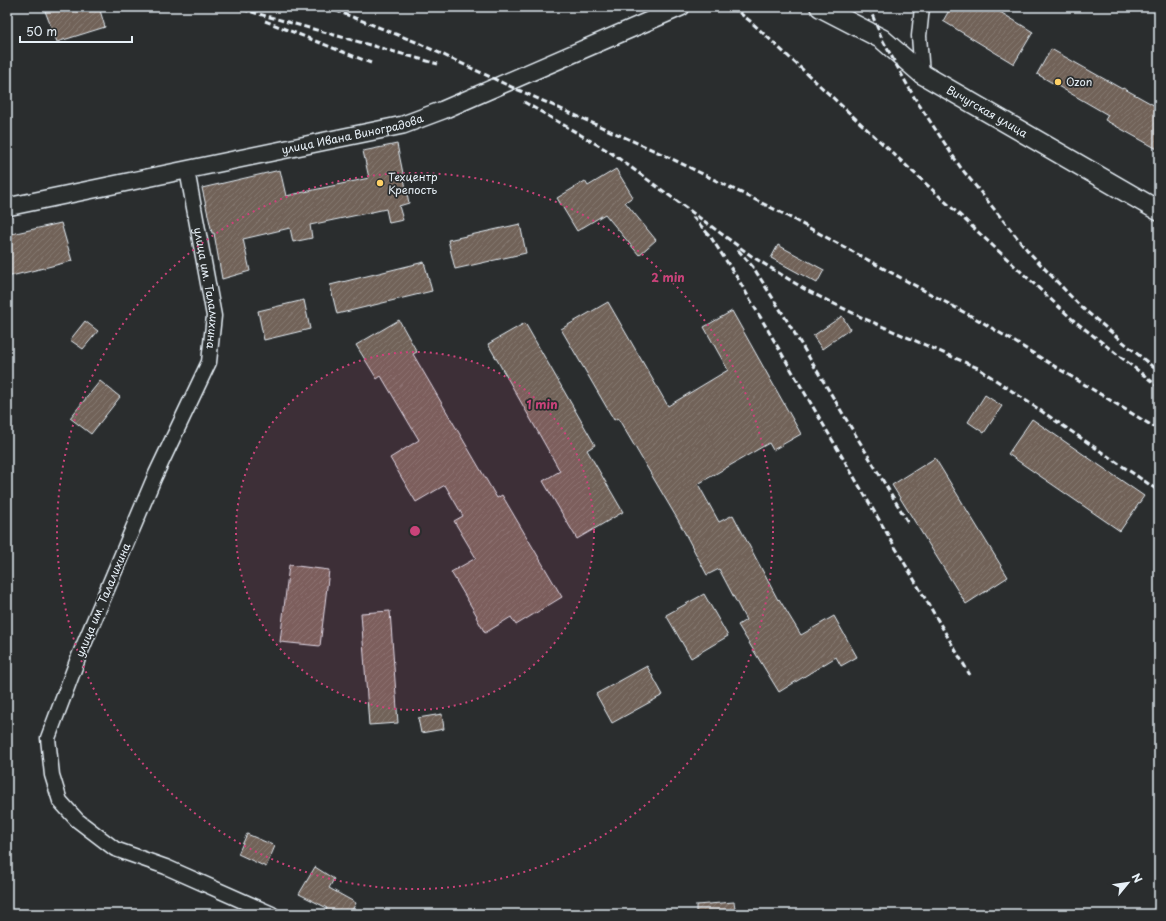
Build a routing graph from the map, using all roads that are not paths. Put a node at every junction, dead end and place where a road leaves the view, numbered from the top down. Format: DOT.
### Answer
graph roads {
  1 [pos="681,7"];
  2 [pos="820,7"];
  3 [pos="922,7"];
  4 [pos="922,74"];
  5 [pos="187,170"];
  6 [pos="7,207"];
  7 [pos="1159,211"];
  8 [pos="272,914"];
  1 -- 5 [label="street, улица Ивана Виноградова"];
  2 -- 4 [label="main road, Вичугская улица"];
  3 -- 4 [label="street"];
  4 -- 7 [label="main road, Вичугская улица"];
  5 -- 6 [label="street, улица Ивана Виноградова"];
  5 -- 8 [label="street, улица им. Талалихина"];
}
